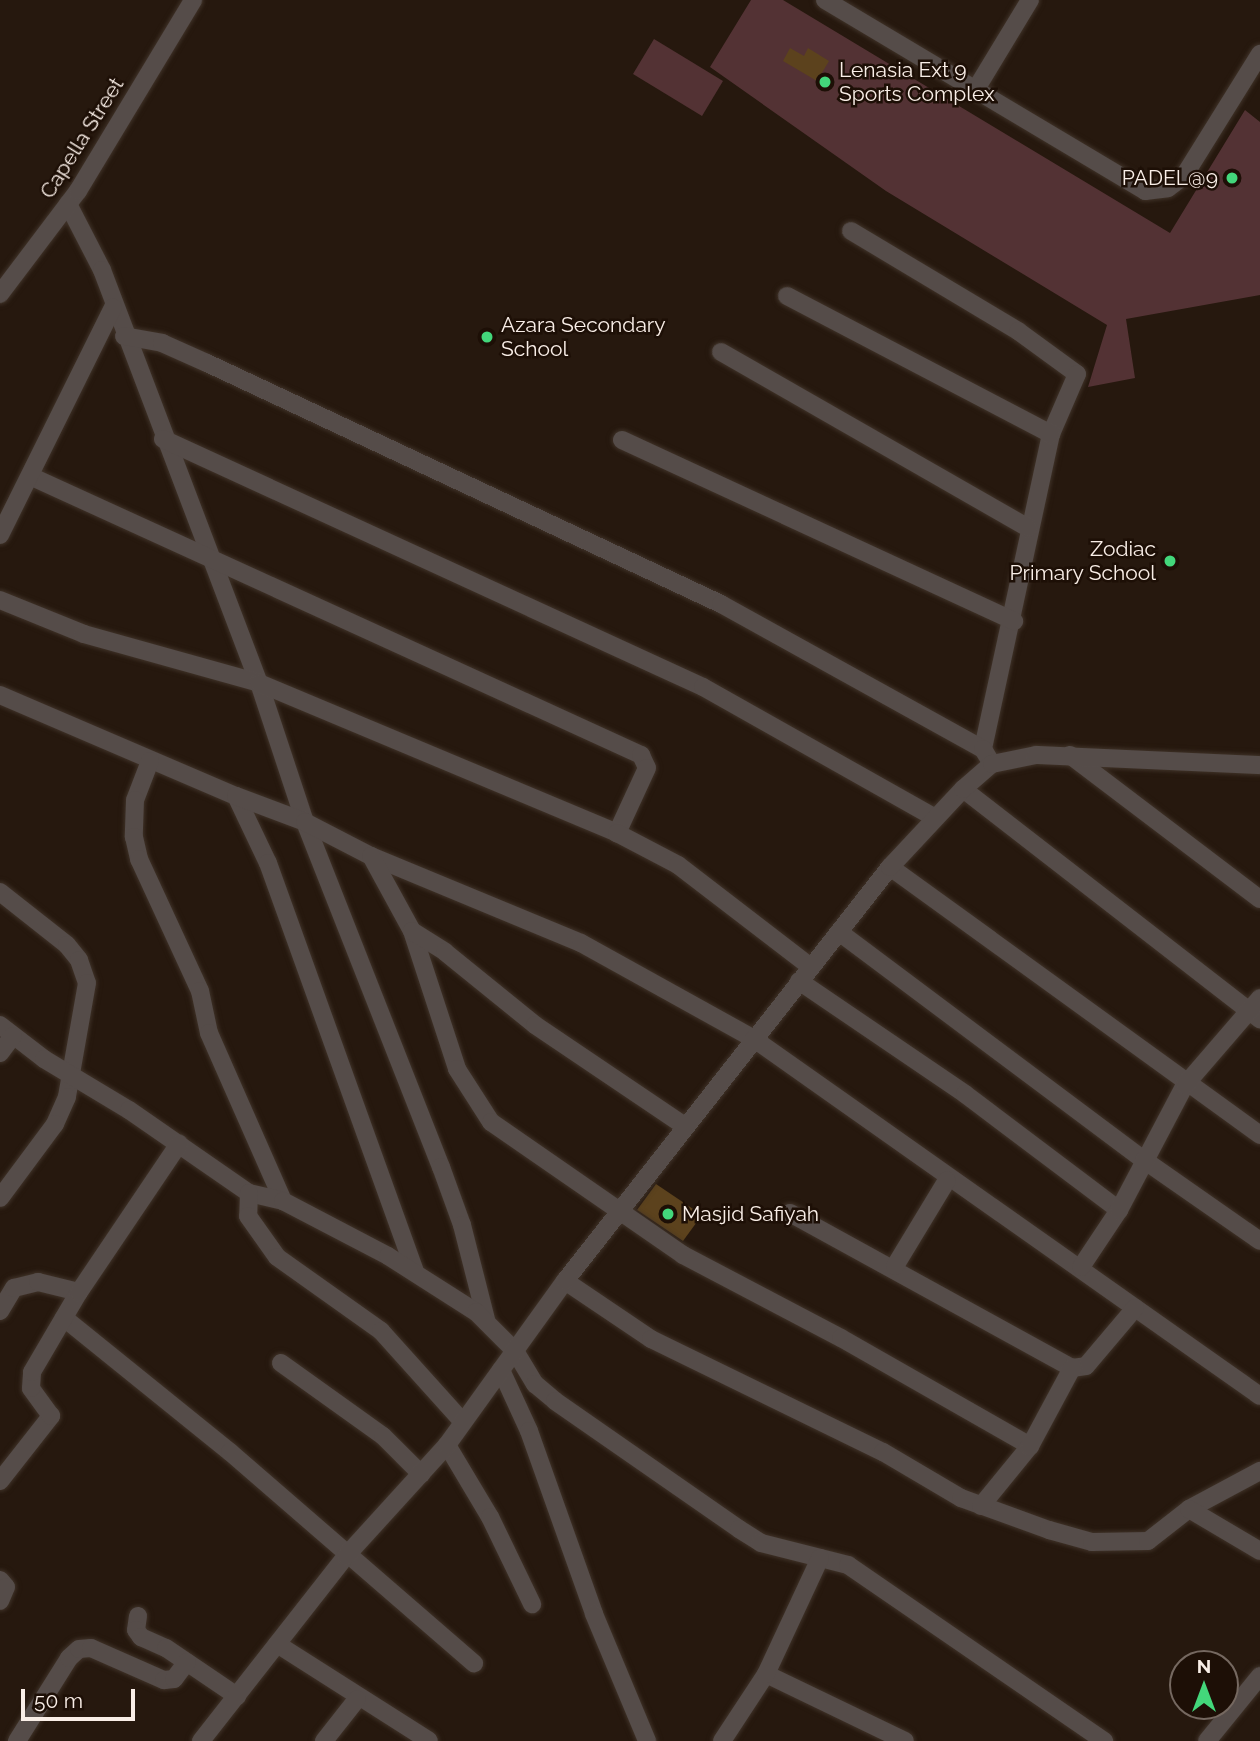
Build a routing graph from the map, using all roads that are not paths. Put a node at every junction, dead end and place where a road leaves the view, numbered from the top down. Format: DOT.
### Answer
graph roads {
  1 [pos="193,0"];
  2 [pos="825,0"];
  3 [pos="1030,0"];
  4 [pos="1260,54"];
  5 [pos="976,89"];
  6 [pos="68,204"];
  7 [pos="851,231"];
  8 [pos="0,294"];
  9 [pos="787,296"];
  10 [pos="113,307"];
  11 [pos="124,336"];
  12 [pos="721,352"];
  13 [pos="1051,434"];
  14 [pos="163,439"];
  15 [pos="622,440"];
  16 [pos="30,475"];
  17 [pos="1028,528"];
  18 [pos="0,535"];
  19 [pos="214,563"];
  20 [pos="0,600"];
  21 [pos="1014,621"];
  22 [pos="259,683"];
  23 [pos="0,695"];
  24 [pos="1069,754"];
  25 [pos="988,756"];
  26 [pos="150,761"];
  27 [pos="1260,765"];
  28 [pos="963,789"];
  29 [pos="236,796"];
  30 [pos="934,817"];
  31 [pos="304,822"];
  32 [pos="617,833"];
  33 [pos="371,856"];
  34 [pos="890,867"];
  35 [pos="0,892"];
  36 [pos="1260,899"];
  37 [pos="412,931"];
  38 [pos="839,932"];
  39 [pos="811,967"];
  40 [pos="799,981"];
  41 [pos="1256,1009"];
  42 [pos="6,1031"];
  43 [pos="754,1039"];
  44 [pos="0,1053"];
  45 [pos="69,1074"];
  46 [pos="1185,1085"];
  47 [pos="685,1126"];
  48 [pos="1260,1135"];
  49 [pos="179,1144"];
  50 [pos="1144,1160"];
  51 [pos="947,1180"];
  52 [pos="249,1193"];
  53 [pos="0,1198"];
  54 [pos="283,1201"];
  55 [pos="1119,1210"];
  56 [pos="620,1213"];
  57 [pos="790,1213"];
  58 [pos="1260,1241"];
  59 [pos="895,1266"];
  60 [pos="1081,1268"];
  61 [pos="416,1273"];
  62 [pos="565,1280"];
  63 [pos="7,1284"];
  64 [pos="79,1292"];
  65 [pos="1135,1308"];
  66 [pos="0,1311"];
  67 [pos="65,1318"];
  68 [pos="487,1323"];
  69 [pos="515,1350"];
  70 [pos="281,1363"];
  71 [pos="1072,1368"];
  72 [pos="501,1370"];
  73 [pos="1260,1396"];
  74 [pos="463,1422"];
  75 [pos="447,1445"];
  76 [pos="1030,1446"];
  77 [pos="1260,1471"];
  78 [pos="421,1474"];
  79 [pos="0,1480"];
  80 [pos="981,1506"];
  81 [pos="1189,1509"];
  82 [pos="1260,1551"];
  83 [pos="346,1556"];
  84 [pos="820,1558"];
  85 [pos="0,1580"];
  86 [pos="0,1601"];
  87 [pos="532,1604"];
  88 [pos="138,1616"];
  89 [pos="277,1644"];
  90 [pos="187,1662"];
  91 [pos="474,1663"];
  92 [pos="766,1674"];
  93 [pos="1260,1676"];
  94 [pos="237,1696"];
  95 [pos="357,1699"];
  96 [pos="408,1735"];
  97 [pos="17,1741"];
  98 [pos="201,1741"];
  99 [pos="324,1741"];
  100 [pos="429,1741"];
  101 [pos="647,1741"];
  102 [pos="722,1741"];
  103 [pos="905,1741"];
  104 [pos="1104,1741"];
  105 [pos="1207,1741"];
  1 -- 6 [label="street, Capella Street"];
  2 -- 5 [label="street"];
  3 -- 5 [label="street"];
  4 -- 5 [label="street"];
  6 -- 8 [label="street, Capella Street"];
  6 -- 10 [label="street"];
  7 -- 13 [label="street"];
  9 -- 13 [label="street"];
  10 -- 11 [label="street"];
  10 -- 16 [label="street"];
  11 -- 14 [label="street"];
  11 -- 25 [label="street"];
  12 -- 17 [label="street"];
  13 -- 17 [label="street"];
  14 -- 19 [label="street"];
  14 -- 30 [label="street"];
  15 -- 21 [label="street"];
  16 -- 18 [label="street"];
  16 -- 19 [label="street"];
  17 -- 21 [label="street"];
  19 -- 22 [label="street"];
  19 -- 32 [label="street"];
  20 -- 22 [label="street"];
  21 -- 25 [label="street"];
  22 -- 31 [label="street"];
  22 -- 32 [label="street"];
  23 -- 26 [label="street"];
  24 -- 25 [label="street"];
  24 -- 27 [label="street"];
  24 -- 36 [label="street"];
  25 -- 28 [label="street"];
  26 -- 29 [label="street"];
  26 -- 54 [label="street"];
  28 -- 30 [label="street"];
  28 -- 41 [label="street"];
  29 -- 31 [label="street"];
  29 -- 61 [label="street"];
  30 -- 34 [label="street"];
  31 -- 33 [label="street"];
  31 -- 68 [label="street"];
  32 -- 39 [label="street"];
  33 -- 37 [label="street"];
  33 -- 43 [label="street"];
  34 -- 38 [label="street"];
  34 -- 46 [label="street"];
  35 -- 45 [label="street"];
  37 -- 47 [label="street"];
  37 -- 56 [label="street"];
  38 -- 39 [label="street"];
  38 -- 50 [label="street"];
  39 -- 40 [label="street"];
  40 -- 43 [label="street"];
  40 -- 55 [label="street"];
  41 -- 46 [label="street"];
  42 -- 44 [label="street"];
  42 -- 45 [label="street"];
  43 -- 47 [label="street"];
  43 -- 51 [label="street"];
  45 -- 49 [label="street"];
  45 -- 53 [label="street"];
  46 -- 48 [label="street"];
  46 -- 50 [label="street"];
  47 -- 56 [label="street"];
  49 -- 52 [label="street"];
  49 -- 64 [label="street"];
  50 -- 55 [label="street"];
  50 -- 58 [label="street"];
  51 -- 59 [label="street"];
  51 -- 60 [label="street"];
  52 -- 54 [label="street"];
  52 -- 74 [label="street"];
  54 -- 61 [label="street"];
  55 -- 60 [label="street"];
  56 -- 62 [label="street"];
  56 -- 76 [label="street"];
  57 -- 59 [label="street"];
  59 -- 71 [label="street"];
  60 -- 65 [label="street"];
  61 -- 68 [label="street"];
  62 -- 69 [label="street"];
  62 -- 80 [label="street"];
  63 -- 64 [label="street"];
  63 -- 66 [label="street"];
  64 -- 67 [label="street"];
  65 -- 71 [label="street"];
  65 -- 73 [label="street"];
  67 -- 79 [label="street"];
  67 -- 83 [label="street"];
  68 -- 69 [label="street"];
  69 -- 72 [label="street"];
  69 -- 84 [label="street"];
  70 -- 78 [label="street"];
  71 -- 76 [label="street"];
  72 -- 74 [label="street"];
  72 -- 101 [label="street"];
  74 -- 75 [label="street"];
  75 -- 78 [label="street"];
  75 -- 87 [label="street"];
  76 -- 80 [label="street"];
  77 -- 81 [label="street"];
  78 -- 83 [label="street"];
  80 -- 81 [label="street"];
  81 -- 82 [label="street"];
  83 -- 89 [label="street"];
  83 -- 91 [label="street"];
  84 -- 92 [label="street"];
  84 -- 104 [label="street"];
  85 -- 86 [label="street"];
  88 -- 90 [label="street"];
  89 -- 94 [label="street"];
  89 -- 95 [label="street"];
  90 -- 94 [label="street"];
  90 -- 97 [label="street"];
  92 -- 102 [label="street"];
  92 -- 103 [label="street"];
  93 -- 105 [label="street"];
  94 -- 98 [label="street"];
  95 -- 96 [label="street"];
  95 -- 99 [label="street"];
  96 -- 100 [label="street"];
}
